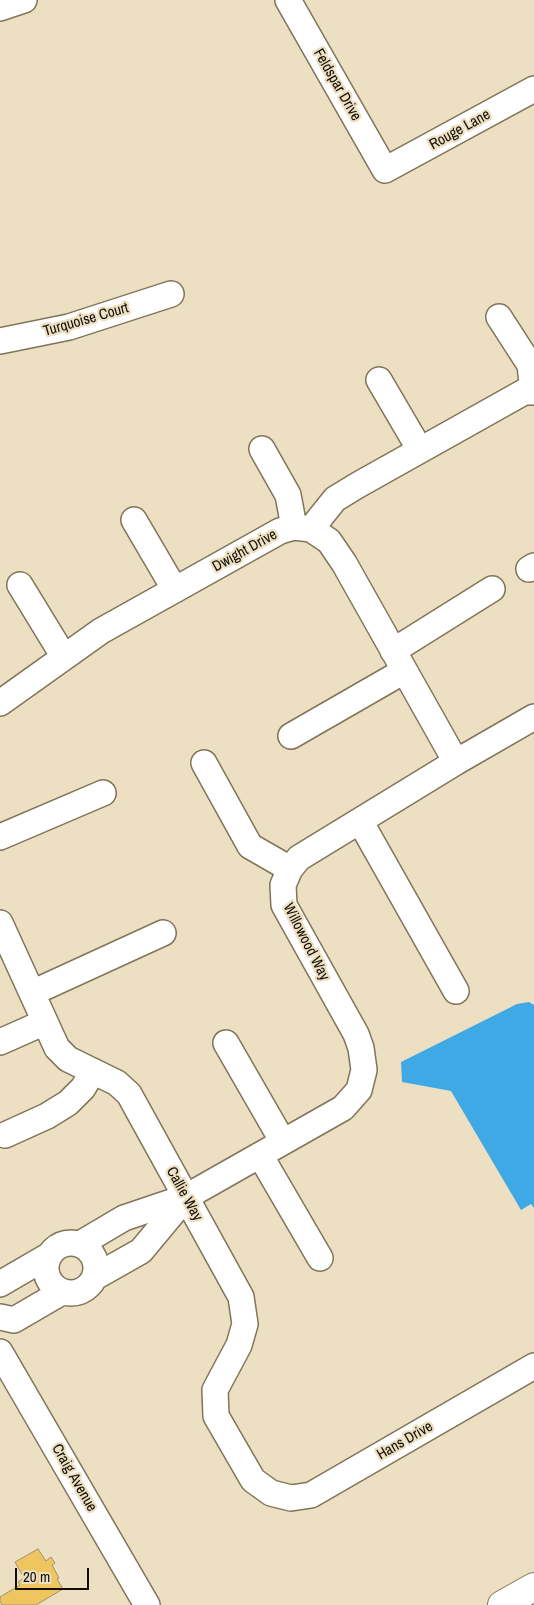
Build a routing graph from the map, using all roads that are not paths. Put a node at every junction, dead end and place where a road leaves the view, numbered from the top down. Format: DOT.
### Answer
graph roads {
  1 [pos="24,0"];
  2 [pos="288,0"];
  3 [pos="0,8"];
  4 [pos="534,89"];
  5 [pos="385,170"];
  6 [pos="171,294"];
  7 [pos="499,317"];
  8 [pos="0,341"];
  9 [pos="379,380"];
  10 [pos="533,392"];
  11 [pos="262,449"];
  12 [pos="420,450"];
  13 [pos="134,520"];
  14 [pos="302,528"];
  15 [pos="20,585"];
  16 [pos="492,589"];
  17 [pos="175,590"];
  18 [pos="64,658"];
  19 [pos="398,661"];
  20 [pos="0,703"];
  21 [pos="534,717"];
  22 [pos="291,736"];
  23 [pos="456,762"];
  24 [pos="204,764"];
  25 [pos="103,793"];
  26 [pos="360,821"];
  27 [pos="0,837"];
  28 [pos="290,869"];
  29 [pos="0,923"];
  30 [pos="163,933"];
  31 [pos="456,991"];
  32 [pos="32,993"];
  33 [pos="46,1022"];
  34 [pos="0,1042"];
  35 [pos="226,1043"];
  36 [pos="93,1071"];
  37 [pos="5,1135"];
  38 [pos="283,1142"];
  39 [pos="260,1155"];
  40 [pos="186,1197"];
  41 [pos="80,1244"];
  42 [pos="48,1256"];
  43 [pos="320,1258"];
  44 [pos="95,1277"];
  45 [pos="0,1284"];
  46 [pos="62,1292"];
  47 [pos="0,1317"];
  48 [pos="0,1352"];
  49 [pos="534,1366"];
  50 [pos="271,1493"];
  51 [pos="534,1588"];
  52 [pos="148,1605"];
  53 [pos="502,1605"];
  1 -- 3 [label="street"];
  2 -- 5 [label="street, Feldspar Drive"];
  4 -- 5 [label="street, Rouge Lane"];
  6 -- 8 [label="street, Turquoise Court"];
  7 -- 10 [label="street"];
  9 -- 12 [label="street"];
  10 -- 12 [label="street"];
  11 -- 14 [label="street"];
  12 -- 14 [label="street"];
  13 -- 17 [label="street"];
  14 -- 17 [label="street, Dwight Drive"];
  14 -- 19 [label="street"];
  15 -- 18 [label="street"];
  16 -- 19 [label="street"];
  17 -- 18 [label="street, Dwight Drive"];
  18 -- 20 [label="street, Dwight Drive"];
  19 -- 22 [label="street"];
  19 -- 23 [label="street"];
  21 -- 23 [label="street"];
  23 -- 26 [label="street"];
  24 -- 28 [label="street"];
  25 -- 27 [label="street"];
  26 -- 28 [label="street"];
  26 -- 31 [label="street"];
  28 -- 38 [label="street, Willowood Way"];
  29 -- 32 [label="street, Callie Way"];
  30 -- 32 [label="street"];
  32 -- 33 [label="street, Callie Way"];
  33 -- 34 [label="street"];
  33 -- 36 [label="street, Callie Way"];
  35 -- 38 [label="street"];
  36 -- 37 [label="street"];
  36 -- 40 [label="street, Callie Way"];
  38 -- 39 [label="street, Willowood Way"];
  39 -- 40 [label="street, Willowood Way"];
  39 -- 43 [label="street"];
  40 -- 41 [label="street, Willowood Way"];
  40 -- 44 [label="street, Willowood Way"];
  40 -- 50 [label="street, Callie Way"];
  41 -- 42 [label="street, Willowood Way"];
  41 -- 44 [label="street"];
  42 -- 45 [label="street, Willowood Way"];
  42 -- 46 [label="street"];
  44 -- 46 [label="street, Willowood Way"];
  46 -- 47 [label="street, Willowood Way"];
  48 -- 52 [label="street, Craig Avenue"];
  49 -- 50 [label="street, Hans Drive"];
  51 -- 53 [label="main road"];
}
